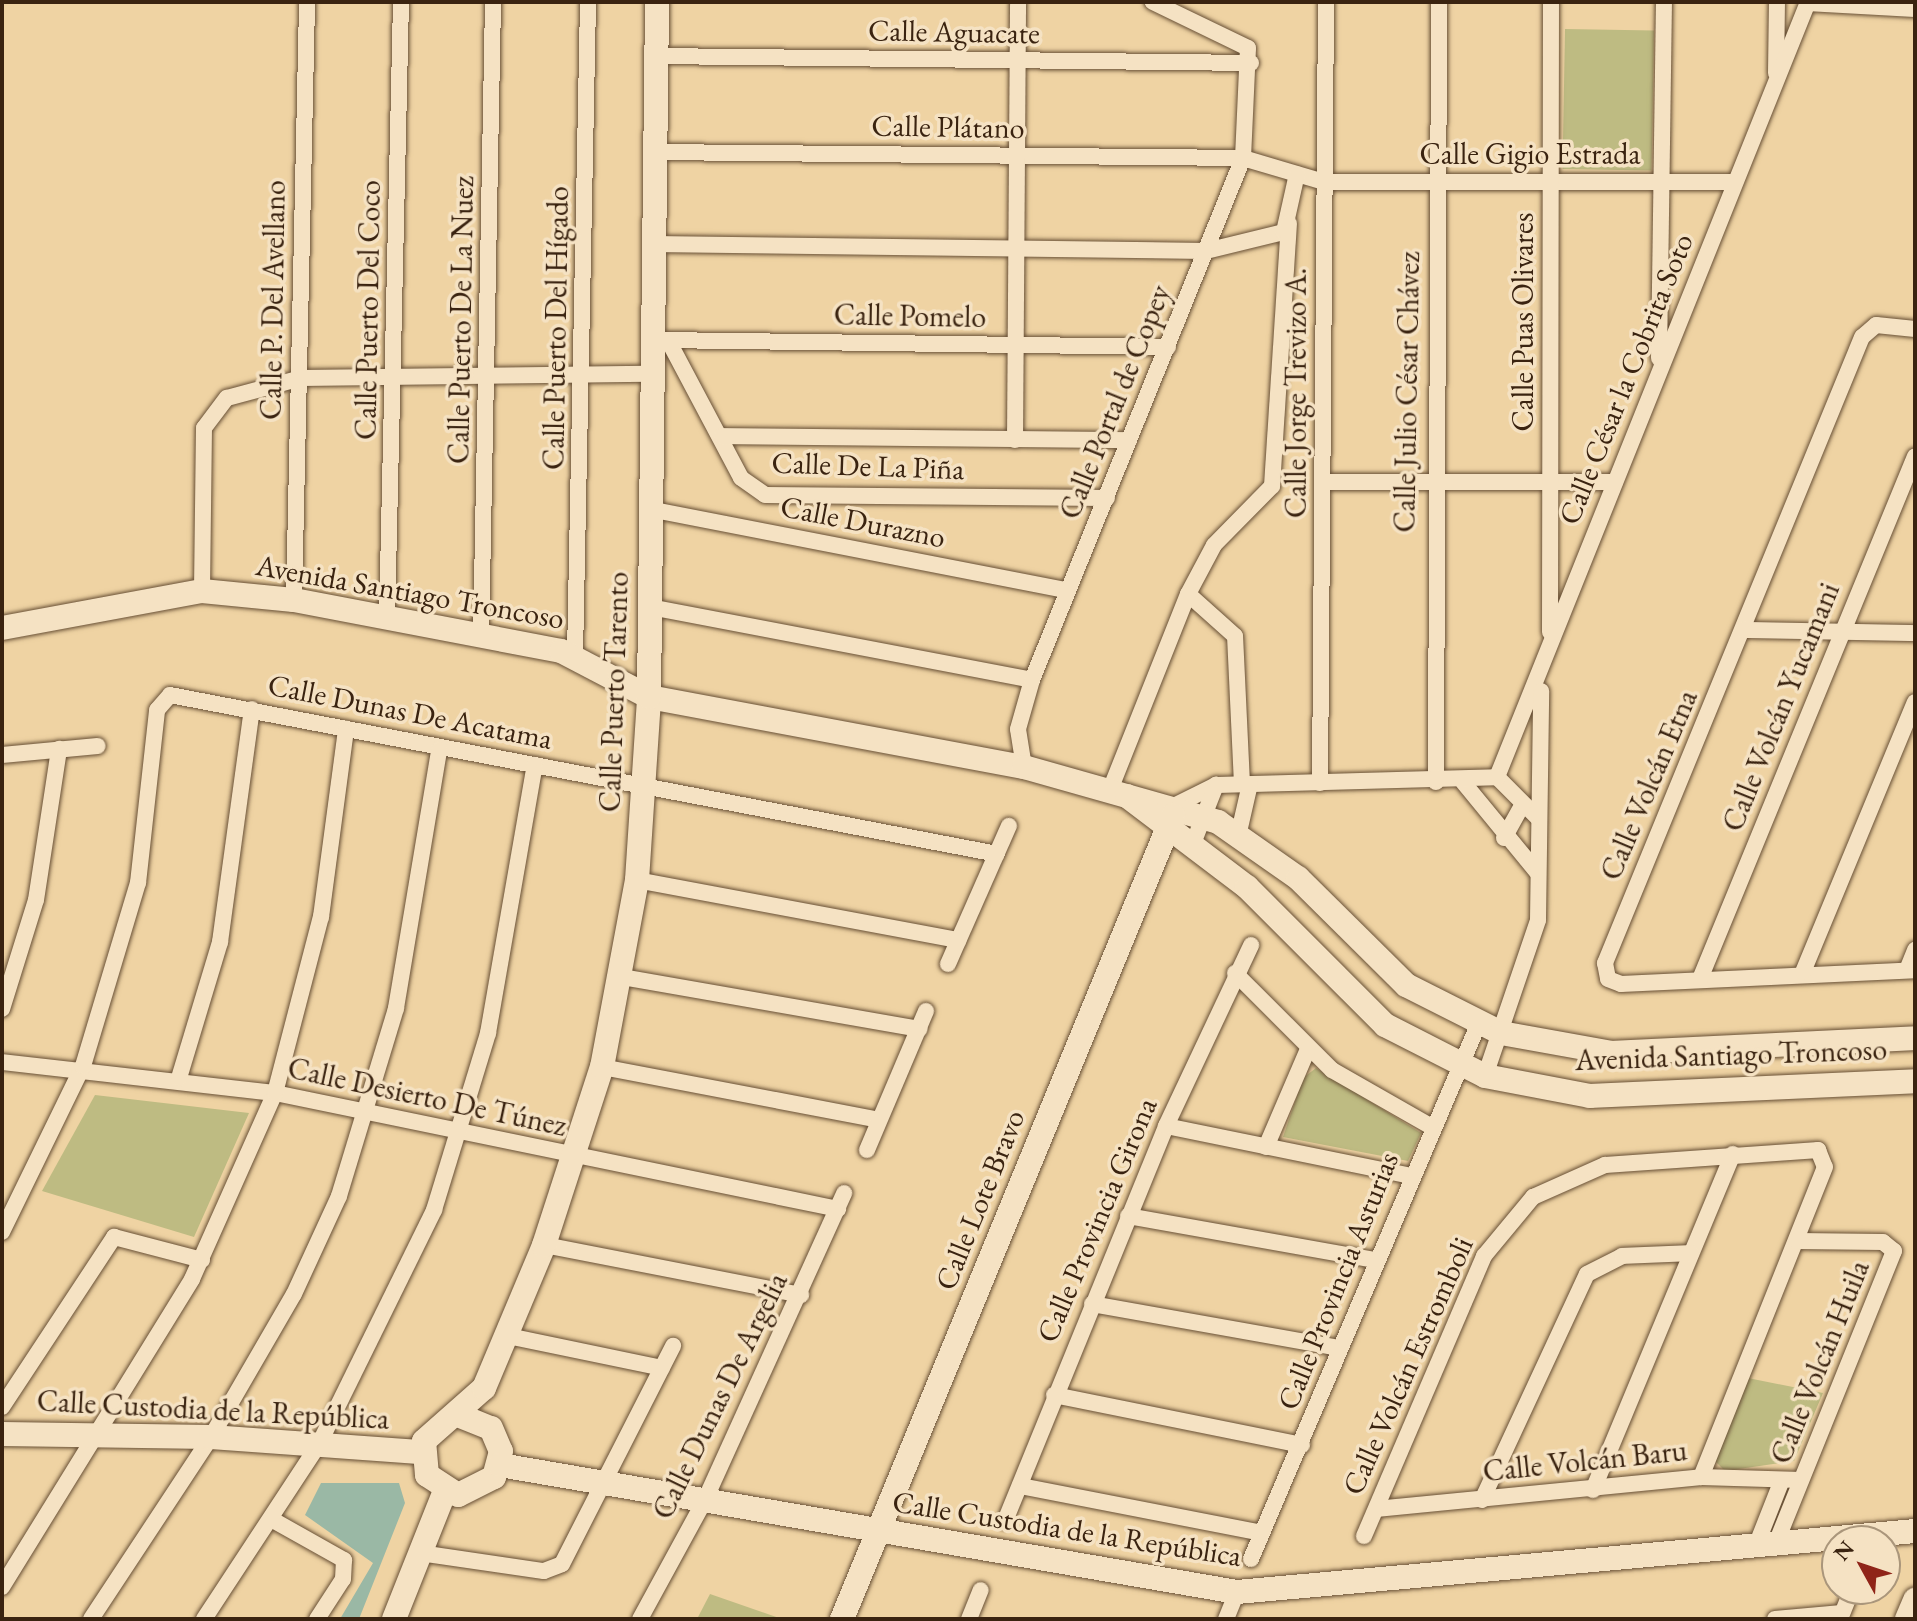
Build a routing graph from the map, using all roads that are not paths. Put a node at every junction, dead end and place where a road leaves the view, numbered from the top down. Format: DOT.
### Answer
graph roads {
  1 [pos="401,2"];
  2 [pos="493,2"];
  3 [pos="588,2"];
  4 [pos="657,2"];
  5 [pos="1018,2"];
  6 [pos="1153,2"];
  7 [pos="1326,2"];
  8 [pos="1439,2"];
  9 [pos="1551,2"];
  10 [pos="1664,2"];
  11 [pos="1777,2"];
  12 [pos="1807,3"];
  13 [pos="301,4"];
  14 [pos="1186,8"];
  15 [pos="1915,9"];
  16 [pos="655,56"];
  17 [pos="1251,59"];
  18 [pos="1016,61"];
  19 [pos="1775,83"];
  20 [pos="653,152"];
  21 [pos="1017,156"];
  22 [pos="1243,158"];
  23 [pos="1297,174"];
  24 [pos="1324,182"];
  25 [pos="1437,182"];
  26 [pos="1552,182"];
  27 [pos="1663,182"];
  28 [pos="1735,182"];
  29 [pos="1289,224"];
  30 [pos="652,244"];
  31 [pos="1206,251"];
  32 [pos="1016,252"];
  33 [pos="1915,329"];
  34 [pos="660,340"];
  35 [pos="1014,345"];
  36 [pos="1168,347"];
  37 [pos="1659,368"];
  38 [pos="397,374"];
  39 [pos="585,374"];
  40 [pos="648,374"];
  41 [pos="490,376"];
  42 [pos="301,378"];
  43 [pos="722,436"];
  44 [pos="1015,440"];
  45 [pos="1129,440"];
  46 [pos="1915,456"];
  47 [pos="1325,482"];
  48 [pos="1434,482"];
  49 [pos="1550,482"];
  50 [pos="1615,482"];
  51 [pos="1107,498"];
  52 [pos="649,509"];
  53 [pos="1067,590"];
  54 [pos="202,591"];
  55 [pos="1188,594"];
  56 [pos="294,600"];
  57 [pos="650,607"];
  58 [pos="387,618"];
  59 [pos="2,628"];
  60 [pos="1743,630"];
  61 [pos="1841,632"];
  62 [pos="1915,633"];
  63 [pos="481,639"];
  64 [pos="1550,642"];
  65 [pos="575,656"];
  66 [pos="1542,679"];
  67 [pos="1032,680"];
  68 [pos="649,697"];
  69 [pos="1915,702"];
  70 [pos="252,709"];
  71 [pos="346,729"];
  72 [pos="98,746"];
  73 [pos="59,749"];
  74 [pos="439,750"];
  75 [pos="2,755"];
  76 [pos="535,765"];
  77 [pos="1024,767"];
  78 [pos="1497,777"];
  79 [pos="1436,782"];
  80 [pos="1463,782"];
  81 [pos="1320,783"];
  82 [pos="1246,784"];
  83 [pos="1216,785"];
  84 [pos="646,787"];
  85 [pos="1117,792"];
  86 [pos="1523,804"];
  87 [pos="1176,805"];
  88 [pos="1203,817"];
  89 [pos="1537,817"];
  90 [pos="1009,826"];
  91 [pos="1167,830"];
  92 [pos="1239,832"];
  93 [pos="1504,838"];
  94 [pos="1192,846"];
  95 [pos="997,854"];
  96 [pos="1537,872"];
  97 [pos="637,880"];
  98 [pos="958,940"];
  99 [pos="1251,945"];
  100 [pos="1915,950"];
  101 [pos="948,964"];
  102 [pos="1911,970"];
  103 [pos="1803,972"];
  104 [pos="1235,973"];
  105 [pos="622,977"];
  106 [pos="1700,979"];
  107 [pos="2,1009"];
  108 [pos="926,1011"];
  109 [pos="919,1029"];
  110 [pos="1490,1029"];
  111 [pos="1915,1038"];
  112 [pos="1308,1049"];
  113 [pos="2,1062"];
  114 [pos="83,1066"];
  115 [pos="1460,1066"];
  116 [pos="602,1067"];
  117 [pos="1485,1076"];
  118 [pos="179,1078"];
  119 [pos="1915,1081"];
  120 [pos="275,1093"];
  121 [pos="368,1114"];
  122 [pos="879,1120"];
  123 [pos="1166,1126"];
  124 [pos="1432,1127"];
  125 [pos="460,1132"];
  126 [pos="1266,1147"];
  127 [pos="867,1150"];
  128 [pos="1733,1154"];
  129 [pos="575,1158"];
  130 [pos="1412,1176"];
  131 [pos="841,1201"];
  132 [pos="1128,1216"];
  133 [pos="2,1232"];
  134 [pos="1797,1241"];
  135 [pos="544,1245"];
  136 [pos="1691,1253"];
  137 [pos="202,1260"];
  138 [pos="1376,1260"];
  139 [pos="801,1295"];
  140 [pos="1092,1304"];
  141 [pos="508,1336"];
  142 [pos="673,1346"];
  143 [pos="1339,1348"];
  144 [pos="497,1361"];
  145 [pos="662,1368"];
  146 [pos="1054,1395"];
  147 [pos="2,1407"];
  148 [pos="458,1415"];
  149 [pos="99,1433"];
  150 [pos="2,1434"];
  151 [pos="211,1437"];
  152 [pos="498,1438"];
  153 [pos="319,1444"];
  154 [pos="1302,1445"];
  155 [pos="422,1452"];
  156 [pos="500,1465"];
  157 [pos="1701,1477"];
  158 [pos="1782,1480"];
  159 [pos="1801,1480"];
  160 [pos="609,1481"];
  161 [pos="1020,1486"];
  162 [pos="1593,1490"];
  163 [pos="445,1491"];
  164 [pos="705,1500"];
  165 [pos="1482,1500"];
  166 [pos="1376,1509"];
  167 [pos="271,1519"];
  168 [pos="1005,1521"];
  169 [pos="878,1531"];
  170 [pos="1915,1531"];
  171 [pos="1261,1533"];
  172 [pos="1364,1536"];
  173 [pos="1766,1544"];
  174 [pos="420,1553"];
  175 [pos="1251,1559"];
  176 [pos="2,1587"];
  177 [pos="981,1590"];
  178 [pos="1237,1592"];
  179 [pos="1915,1600"];
  180 [pos="1841,1616"];
  181 [pos="91,1619"];
  182 [pos="204,1619"];
  183 [pos="317,1619"];
  184 [pos="394,1619"];
  185 [pos="640,1619"];
  186 [pos="842,1619"];
  187 [pos="969,1619"];
  188 [pos="1226,1619"];
  189 [pos="1775,1619"];
  190 [pos="1907,1619"];
  1 -- 38 [label="street, Calle Puerto Del Coco"];
  2 -- 41 [label="street, Calle Puerto De La Nuez"];
  3 -- 39 [label="street, Calle Puerto Del Hígado"];
  4 -- 16 [label="main road, Calle Puerto Tarento"];
  5 -- 18 [label="street"];
  6 -- 14 [label="street"];
  7 -- 24 [label="street, Calle Jorge Trevizo A."];
  8 -- 25 [label="street, Calle Julio César Chávez"];
  9 -- 26 [label="street, Calle Puas Olivares"];
  10 -- 27 [label="street"];
  11 -- 19 [label="street"];
  12 -- 15 [label="street"];
  12 -- 19 [label="street, Calle César la Cobrita Soto"];
  13 -- 42 [label="street, Calle P. Del Avellano"];
  14 -- 17 [label="street"];
  16 -- 18 [label="street, Calle Aguacate"];
  16 -- 20 [label="main road, Calle Puerto Tarento"];
  17 -- 18 [label="street, Calle Aguacate"];
  17 -- 22 [label="street, Calle Portal de Copey"];
  18 -- 21 [label="street"];
  19 -- 28 [label="street, Calle César la Cobrita Soto"];
  20 -- 21 [label="street, Calle Plátano"];
  20 -- 30 [label="main road, Calle Puerto Tarento"];
  21 -- 22 [label="street, Calle Plátano"];
  21 -- 32 [label="street"];
  22 -- 23 [label="street, Calle Plátano"];
  22 -- 31 [label="street, Calle Portal de Copey"];
  23 -- 24 [label="street, Calle Gigio Estrada"];
  23 -- 29 [label="street"];
  24 -- 25 [label="street, Calle Gigio Estrada"];
  24 -- 47 [label="street, Calle Jorge Trevizo A."];
  25 -- 26 [label="street, Calle Gigio Estrada"];
  25 -- 48 [label="street, Calle Julio César Chávez"];
  26 -- 27 [label="street, Calle Gigio Estrada"];
  26 -- 49 [label="street, Calle Puas Olivares"];
  27 -- 28 [label="street, Calle Gigio Estrada"];
  27 -- 37 [label="street"];
  28 -- 37 [label="street, Calle César la Cobrita Soto"];
  29 -- 31 [label="street"];
  29 -- 55 [label="street"];
  30 -- 32 [label="street"];
  30 -- 34 [label="main road, Calle Puerto Tarento"];
  31 -- 32 [label="street"];
  31 -- 36 [label="street, Calle Portal de Copey"];
  32 -- 35 [label="street"];
  33 -- 60 [label="street, Calle Volcán Etna"];
  34 -- 35 [label="street, Calle Pomelo"];
  34 -- 40 [label="main road, Calle Puerto Tarento"];
  34 -- 43 [label="street, Calle De La Piña"];
  35 -- 36 [label="street, Calle Pomelo"];
  35 -- 44 [label="street"];
  36 -- 45 [label="street, Calle Portal de Copey"];
  37 -- 50 [label="street, Calle César la Cobrita Soto"];
  38 -- 41 [label="street"];
  38 -- 42 [label="street"];
  38 -- 58 [label="street, Calle Puerto Del Coco"];
  39 -- 40 [label="street"];
  39 -- 41 [label="street"];
  39 -- 65 [label="street, Calle Puerto Del Hígado"];
  40 -- 52 [label="main road, Calle Puerto Tarento"];
  41 -- 63 [label="street, Calle Puerto De La Nuez"];
  42 -- 54 [label="street"];
  42 -- 56 [label="street, Calle P. Del Avellano"];
  43 -- 44 [label="street"];
  43 -- 51 [label="street, Calle De La Piña"];
  44 -- 45 [label="street"];
  45 -- 51 [label="street, Calle Portal de Copey"];
  46 -- 61 [label="street, Calle Volcán Yucamani"];
  47 -- 48 [label="street"];
  47 -- 81 [label="street, Calle Jorge Trevizo A."];
  48 -- 49 [label="street"];
  48 -- 79 [label="street, Calle Julio César Chávez"];
  49 -- 50 [label="street"];
  49 -- 64 [label="street, Calle Puas Olivares"];
  50 -- 64 [label="street, Calle César la Cobrita Soto"];
  51 -- 53 [label="street, Calle Portal de Copey"];
  52 -- 53 [label="street, Calle Durazno"];
  52 -- 57 [label="main road, Calle Puerto Tarento"];
  53 -- 67 [label="street, Calle Portal de Copey"];
  54 -- 56 [label="main road, Avenida Santiago Troncoso"];
  54 -- 59 [label="main road, Avenida Santiago Troncoso"];
  55 -- 82 [label="street"];
  55 -- 85 [label="street"];
  56 -- 58 [label="main road, Avenida Santiago Troncoso"];
  57 -- 67 [label="street"];
  57 -- 68 [label="main road, Calle Puerto Tarento"];
  58 -- 63 [label="main road, Avenida Santiago Troncoso"];
  60 -- 61 [label="street"];
  60 -- 106 [label="street, Calle Volcán Etna"];
  61 -- 62 [label="street"];
  61 -- 106 [label="street, Calle Volcán Yucamani"];
  63 -- 65 [label="main road, Avenida Santiago Troncoso"];
  64 -- 66 [label="street, Calle César la Cobrita Soto"];
  65 -- 68 [label="main road, Avenida Santiago Troncoso"];
  66 -- 78 [label="street, Calle César la Cobrita Soto"];
  66 -- 89 [label="street"];
  67 -- 77 [label="street, Calle Portal de Copey"];
  68 -- 77 [label="main road, Avenida Santiago Troncoso"];
  68 -- 84 [label="main road, Calle Puerto Tarento"];
  69 -- 103 [label="street"];
  70 -- 71 [label="street, Calle Dunas De Acatama"];
  70 -- 114 [label="street, Calle Dunas De Acatama"];
  70 -- 118 [label="street"];
  71 -- 74 [label="street, Calle Dunas De Acatama"];
  71 -- 120 [label="street"];
  72 -- 73 [label="street"];
  73 -- 75 [label="street"];
  73 -- 107 [label="street"];
  74 -- 76 [label="street, Calle Dunas De Acatama"];
  74 -- 121 [label="street"];
  76 -- 84 [label="street, Calle Dunas De Acatama"];
  76 -- 125 [label="street"];
  77 -- 85 [label="main road, Avenida Santiago Troncoso"];
  78 -- 80 [label="street"];
  78 -- 86 [label="street"];
  79 -- 80 [label="street"];
  79 -- 81 [label="street"];
  80 -- 93 [label="street"];
  81 -- 82 [label="street"];
  82 -- 83 [label="street"];
  82 -- 92 [label="street"];
  83 -- 87 [label="street"];
  83 -- 88 [label="street"];
  84 -- 95 [label="street, Calle Dunas De Acatama"];
  84 -- 97 [label="main road, Calle Puerto Tarento"];
  85 -- 87 [label="main road, Avenida Santiago Troncoso"];
  85 -- 91 [label="main road, Avenida Santiago Troncoso"];
  86 -- 89 [label="street"];
  86 -- 93 [label="street"];
  87 -- 88 [label="main road, Avenida Santiago Troncoso"];
  87 -- 91 [label="main road, Calle Lote Bravo"];
  88 -- 92 [label="main road, Avenida Santiago Troncoso"];
  88 -- 94 [label="street"];
  89 -- 96 [label="street"];
  90 -- 95 [label="street"];
  91 -- 94 [label="main road, Avenida Santiago Troncoso"];
  91 -- 169 [label="main road, Calle Lote Bravo"];
  92 -- 110 [label="main road, Avenida Santiago Troncoso"];
  93 -- 96 [label="street"];
  94 -- 115 [label="main road, Avenida Santiago Troncoso"];
  95 -- 98 [label="street"];
  96 -- 110 [label="street"];
  97 -- 98 [label="street"];
  97 -- 105 [label="main road, Calle Puerto Tarento"];
  98 -- 101 [label="street"];
  99 -- 104 [label="street, Calle Provincia Girona"];
  100 -- 102 [label="street"];
  102 -- 103 [label="street, Calle Volcán Etna"];
  103 -- 106 [label="street, Calle Volcán Etna"];
  104 -- 112 [label="street"];
  104 -- 123 [label="street, Calle Provincia Girona"];
  105 -- 109 [label="street"];
  105 -- 116 [label="main road, Calle Puerto Tarento"];
  108 -- 109 [label="street"];
  109 -- 122 [label="street"];
  110 -- 111 [label="main road, Avenida Santiago Troncoso"];
  110 -- 115 [label="street, Calle Provincia Asturias"];
  110 -- 117 [label="street"];
  112 -- 124 [label="street"];
  112 -- 126 [label="street"];
  113 -- 114 [label="street, Calle Desierto De Túnez"];
  114 -- 118 [label="street, Calle Desierto De Túnez"];
  114 -- 133 [label="street"];
  115 -- 117 [label="main road, Avenida Santiago Troncoso"];
  115 -- 124 [label="street, Calle Provincia Asturias"];
  116 -- 122 [label="street"];
  116 -- 129 [label="main road, Calle Puerto Tarento"];
  117 -- 119 [label="main road, Avenida Santiago Troncoso"];
  118 -- 120 [label="street, Calle Desierto De Túnez"];
  120 -- 121 [label="street, Calle Desierto De Túnez"];
  120 -- 137 [label="street"];
  121 -- 125 [label="street, Calle Desierto De Túnez"];
  121 -- 151 [label="street"];
  122 -- 127 [label="street"];
  123 -- 126 [label="street"];
  123 -- 132 [label="street, Calle Provincia Girona"];
  124 -- 130 [label="street, Calle Provincia Asturias"];
  125 -- 129 [label="street, Calle Desierto De Túnez"];
  125 -- 153 [label="street"];
  126 -- 130 [label="street"];
  128 -- 134 [label="street, Calle Volcán Estromboli"];
  128 -- 136 [label="street"];
  128 -- 166 [label="street, Calle Volcán Estromboli"];
  129 -- 131 [label="street, Calle Desierto De Túnez"];
  129 -- 135 [label="main road, Calle Puerto Tarento"];
  130 -- 138 [label="street, Calle Provincia Asturias"];
  131 -- 139 [label="street, Calle Dunas De Argelia"];
  132 -- 138 [label="street"];
  132 -- 140 [label="street, Calle Provincia Girona"];
  134 -- 157 [label="street"];
  134 -- 159 [label="street, Calle Volcán Huila"];
  135 -- 139 [label="street"];
  135 -- 141 [label="main road, Calle Puerto Tarento"];
  136 -- 162 [label="street"];
  136 -- 165 [label="street"];
  137 -- 147 [label="street"];
  137 -- 149 [label="street"];
  138 -- 143 [label="street, Calle Provincia Asturias"];
  139 -- 164 [label="street, Calle Dunas De Argelia"];
  140 -- 143 [label="street"];
  140 -- 146 [label="street, Calle Provincia Girona"];
  141 -- 144 [label="main road, Calle Puerto Tarento"];
  141 -- 145 [label="street"];
  142 -- 145 [label="street"];
  143 -- 154 [label="street, Calle Provincia Asturias"];
  144 -- 148 [label="main road, Calle Puerto Tarento"];
  144 -- 152 [label="main road, Calle Puerto Tarento"];
  145 -- 160 [label="street"];
  146 -- 154 [label="street"];
  146 -- 161 [label="street, Calle Provincia Girona"];
  148 -- 152 [label="main road"];
  148 -- 155 [label="main road"];
  149 -- 150 [label="main road, Calle Custodia de la República"];
  149 -- 151 [label="main road, Calle Custodia de la República"];
  149 -- 176 [label="street"];
  151 -- 153 [label="main road, Calle Custodia de la República"];
  151 -- 181 [label="street"];
  152 -- 156 [label="main road"];
  153 -- 155 [label="main road, Calle Custodia de la República"];
  153 -- 167 [label="street"];
  154 -- 171 [label="street, Calle Provincia Asturias"];
  155 -- 163 [label="main road"];
  156 -- 160 [label="main road, Calle Custodia de la República"];
  156 -- 163 [label="main road"];
  157 -- 158 [label="street, Calle Volcán Baru"];
  157 -- 162 [label="street, Calle Volcán Baru"];
  158 -- 159 [label="street, Calle Volcán Baru"];
  158 -- 173 [label="street, Calle Volcán Huila"];
  159 -- 173 [label="street, Calle Volcán Huila"];
  160 -- 164 [label="main road, Calle Custodia de la República"];
  160 -- 174 [label="street"];
  161 -- 168 [label="street, Calle Provincia Girona"];
  161 -- 171 [label="street"];
  162 -- 165 [label="street, Calle Volcán Baru"];
  163 -- 174 [label="main road"];
  164 -- 169 [label="main road, Calle Custodia de la República"];
  164 -- 185 [label="street, Calle Dunas De Argelia"];
  165 -- 166 [label="street, Calle Volcán Baru"];
  166 -- 172 [label="street, Calle Volcán Estromboli"];
  167 -- 182 [label="street"];
  167 -- 183 [label="street"];
  169 -- 178 [label="main road, Calle Custodia de la República"];
  169 -- 186 [label="main road, Calle Lote Bravo"];
  170 -- 173 [label="main road, Calle Custodia de la República"];
  171 -- 175 [label="street, Calle Provincia Asturias"];
  173 -- 178 [label="main road, Calle Custodia de la República"];
  174 -- 184 [label="main road"];
  177 -- 187 [label="street"];
  178 -- 188 [label="street"];
  179 -- 190 [label="main road"];
  180 -- 189 [label="street"];
}
